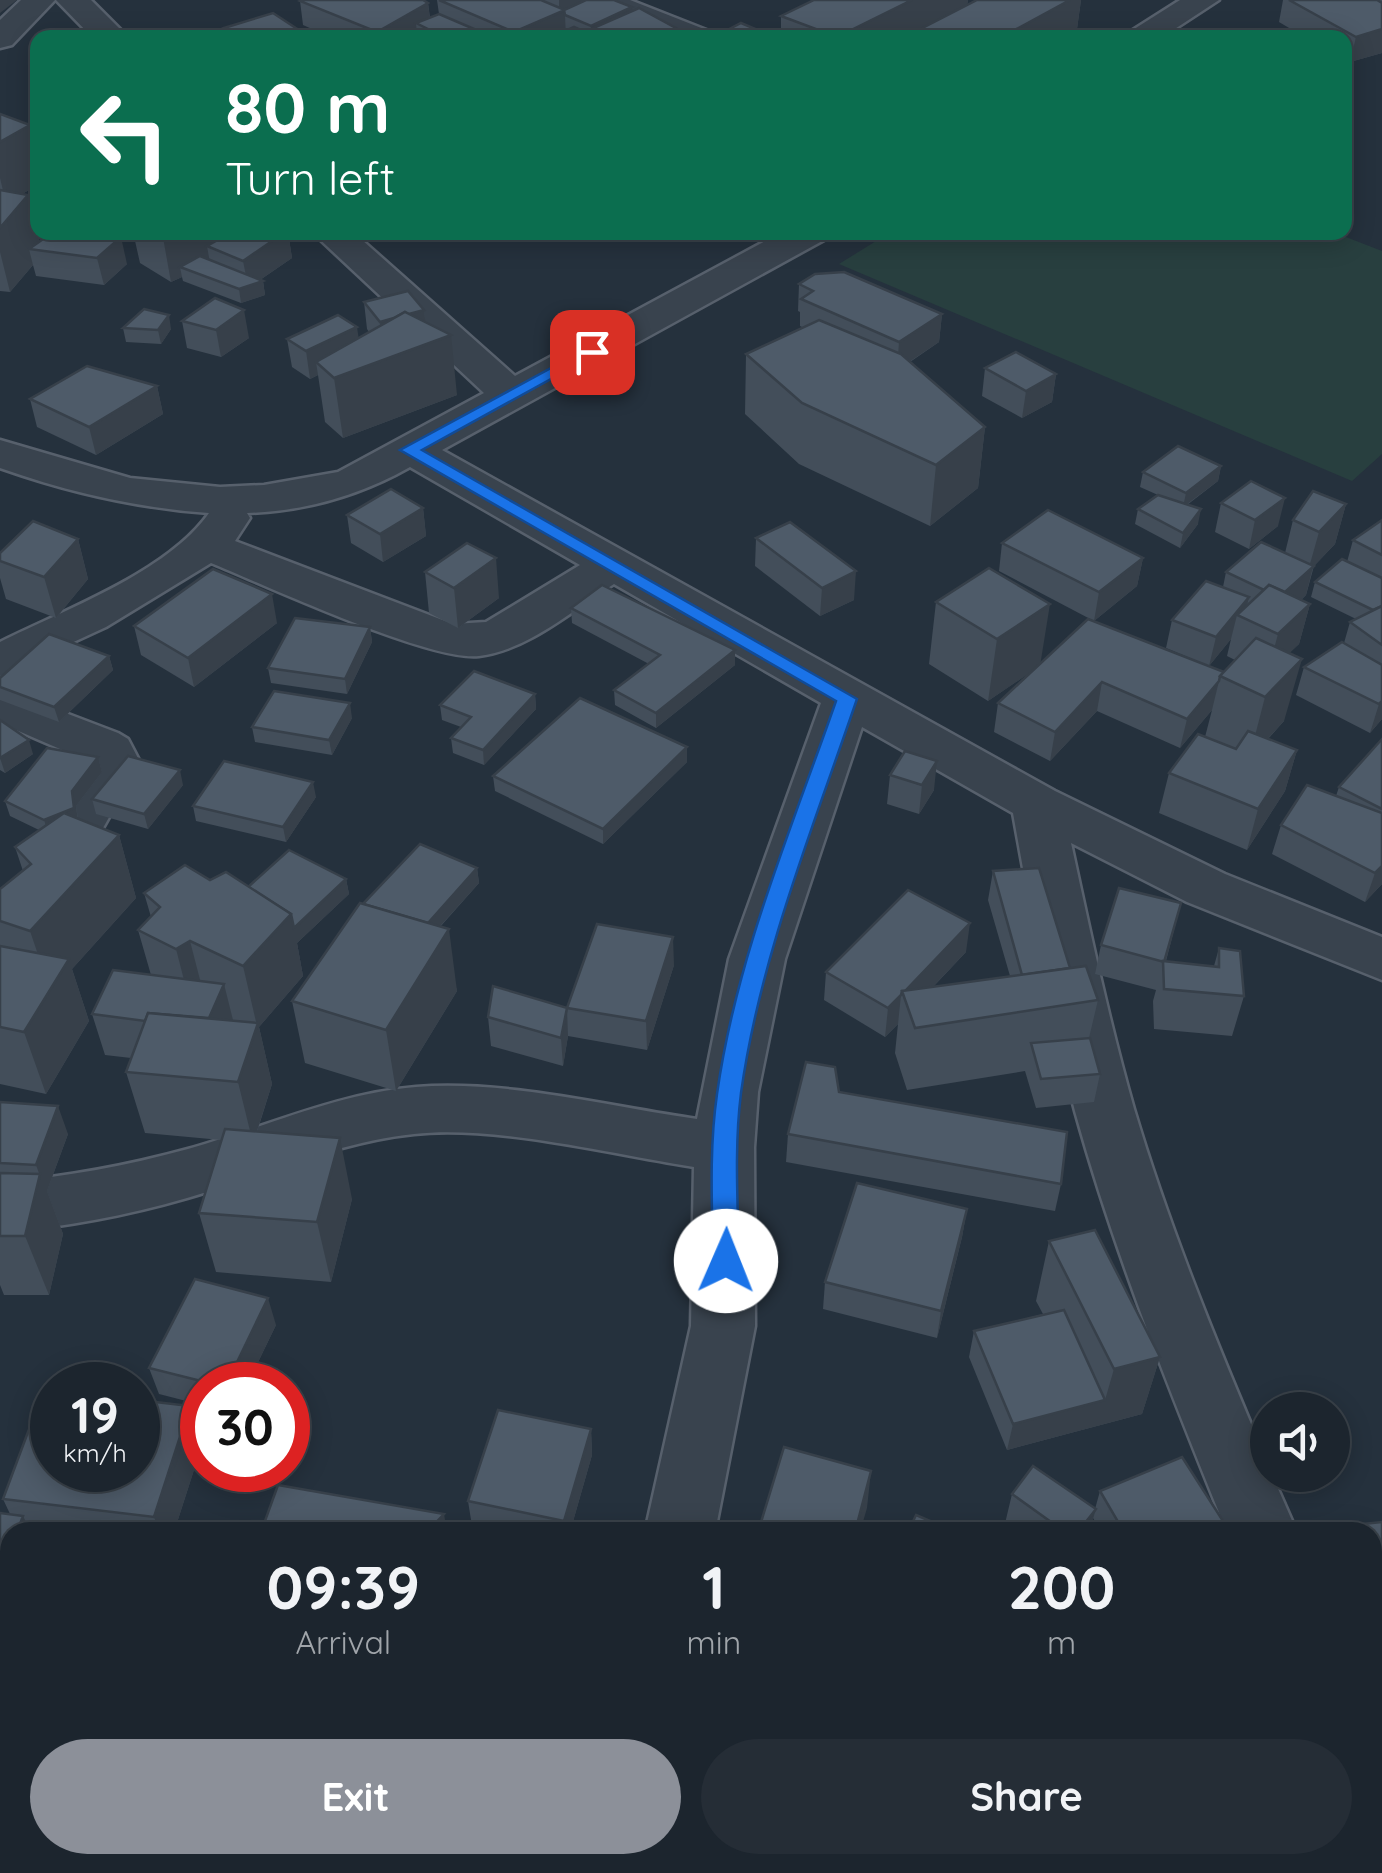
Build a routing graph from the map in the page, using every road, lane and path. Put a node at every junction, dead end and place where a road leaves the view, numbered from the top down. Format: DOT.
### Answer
graph roads {
  1 [pos="38,0"];
  2 [pos="72,0"];
  3 [pos="602,0"];
  4 [pos="1203,0"];
  5 [pos="104,30"];
  6 [pos="677,30"];
  7 [pos="1150,30"];
  8 [pos="0,38"];
  9 [pos="339,240"];
  10 [pos="796,240"];
  11 [pos="512,396"];
  12 [pos="409,450"];
  13 [pos="0,453"];
  14 [pos="234,501"];
  15 [pos="207,546"];
  16 [pos="612,565"];
  17 [pos="0,661"];
  18 [pos="847,699"];
  19 [pos="0,704"];
  20 [pos="1037,804"];
  21 [pos="0,960"];
  22 [pos="1382,960"];
  23 [pos="724,1147"];
  24 [pos="0,1208"];
  25 [pos="682,1522"];
  26 [pos="1258,1522"];
  1 -- 8 [label="street"];
  2 -- 5 [label="street"];
  3 -- 6 [label="street"];
  4 -- 7 [label="street"];
  9 -- 11 [label="street"];
  10 -- 11 [label="street"];
  11 -- 12 [label="street"];
  12 -- 14 [label="street"];
  12 -- 16 [label="street"];
  13 -- 14 [label="street"];
  14 -- 15 [label="street"];
  15 -- 16 [label="street"];
  15 -- 17 [label="street"];
  16 -- 18 [label="street"];
  18 -- 20 [label="street"];
  18 -- 23 [label="street"];
  19 -- 21 [label="street"];
  20 -- 22 [label="street"];
  20 -- 26 [label="street"];
  23 -- 24 [label="street"];
  23 -- 25 [label="street"];
}
